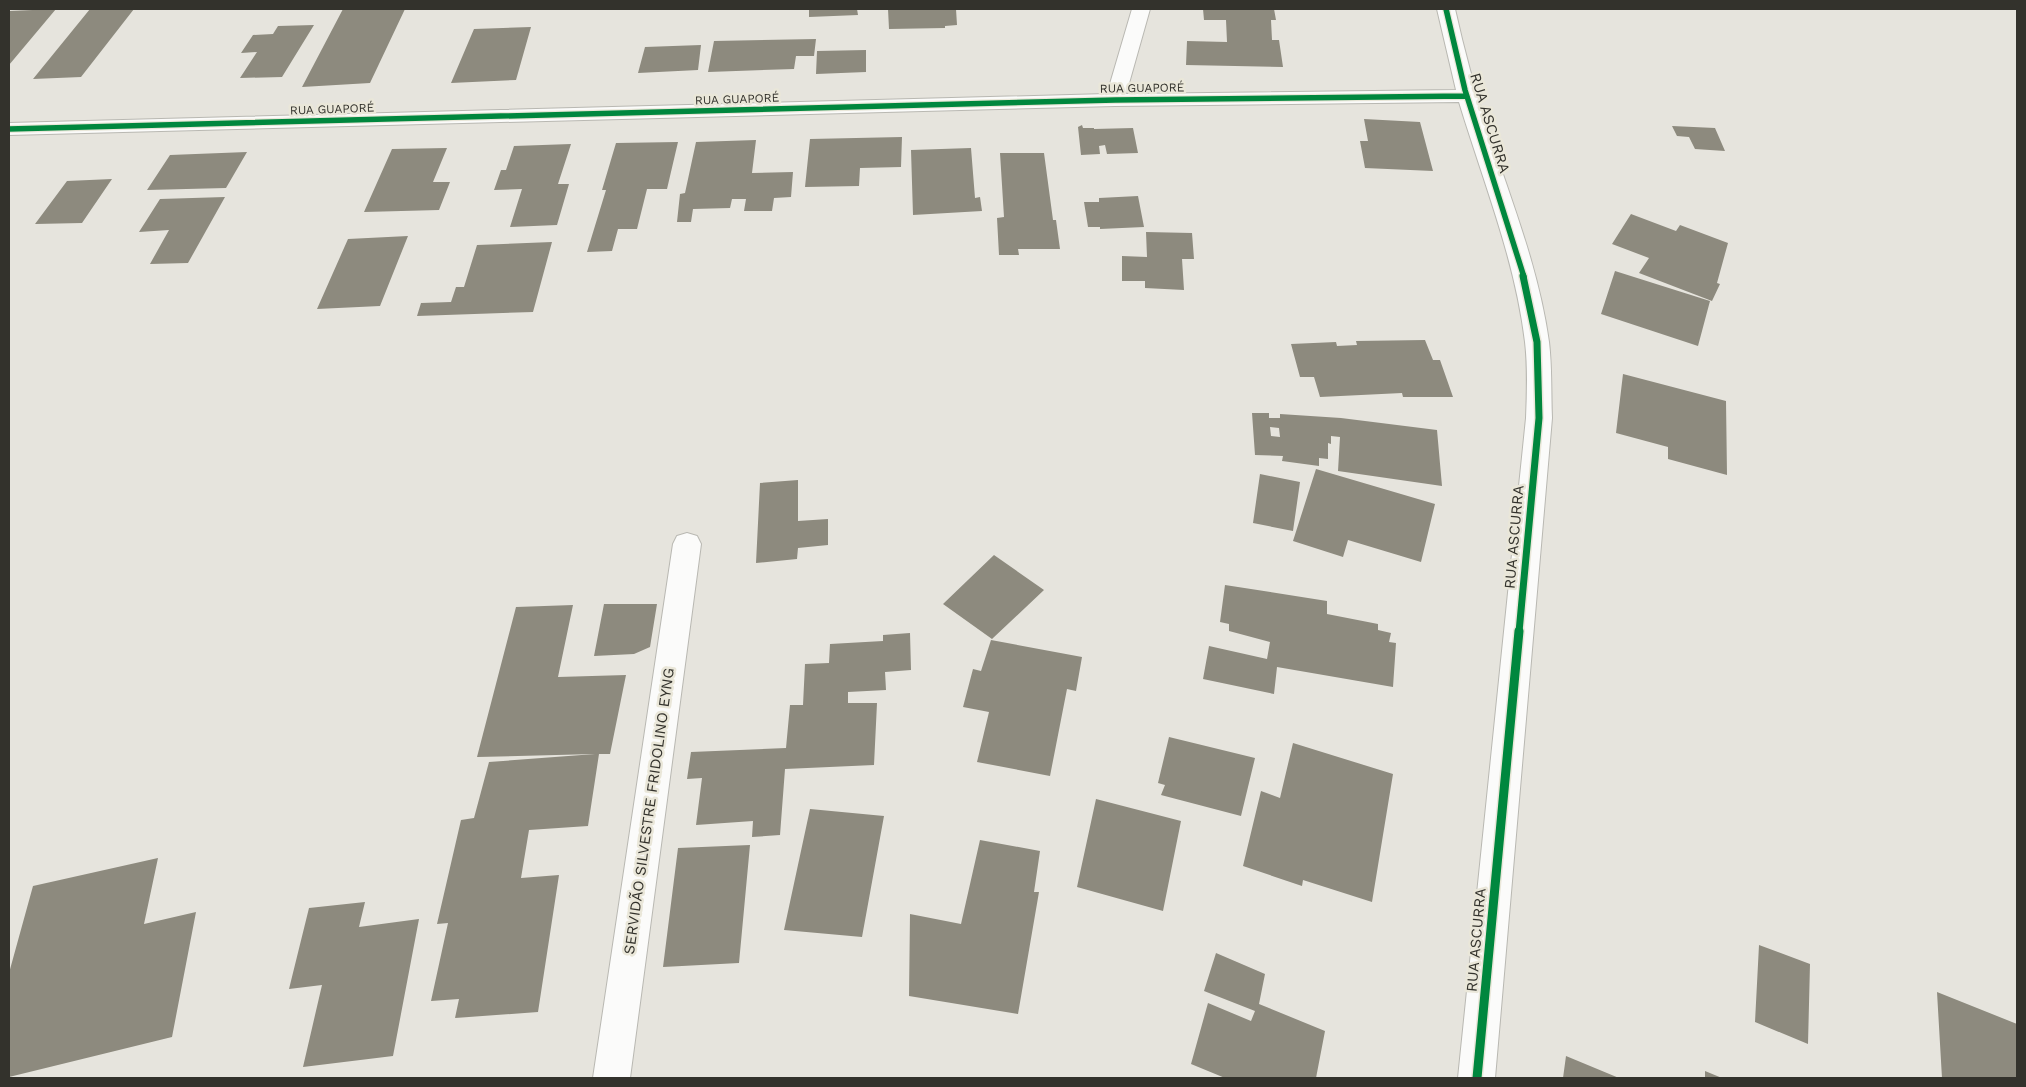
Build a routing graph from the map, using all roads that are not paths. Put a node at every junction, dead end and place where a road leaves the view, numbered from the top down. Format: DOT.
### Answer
graph roads {
  1 [pos="1141,9"];
  2 [pos="1446,9"];
  3 [pos="1466,96"];
  4 [pos="1115,100"];
  5 [pos="9,130"];
  6 [pos="687,544"];
  7 [pos="610,1078"];
  8 [pos="1477,1078"];
  1 -- 4 [label="street"];
  2 -- 3 [label="street, RUA ASCURRA"];
  3 -- 4 [label="street, RUA GUAPORÉ"];
  3 -- 8 [label="street, RUA ASCURRA"];
  4 -- 5 [label="street, RUA GUAPORÉ"];
  6 -- 7 [label="street, SERVIDÃO SILVESTRE FRIDOLINO EYNG"];
}
